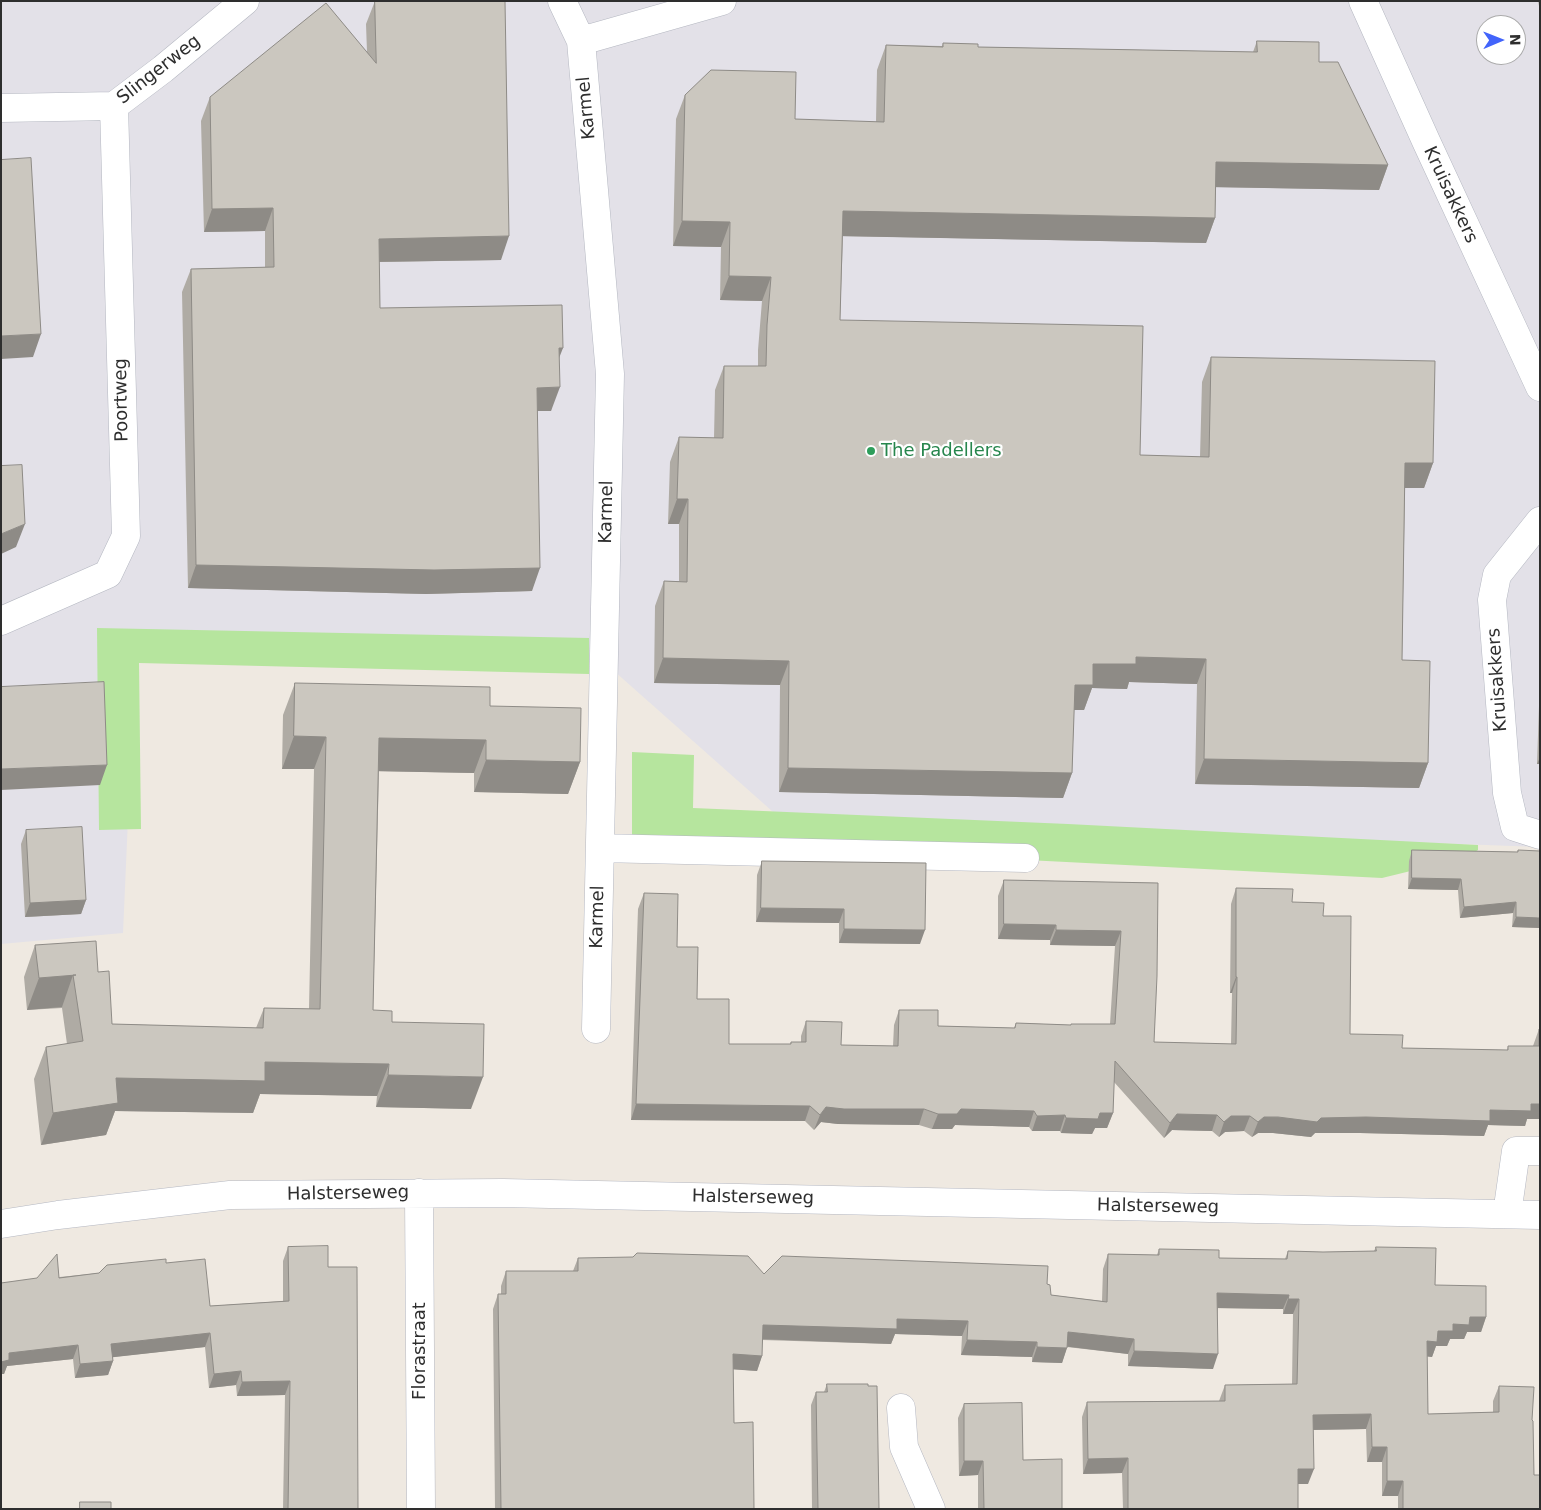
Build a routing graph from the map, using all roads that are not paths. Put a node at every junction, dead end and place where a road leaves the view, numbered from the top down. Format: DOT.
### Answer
graph roads {
  1 [pos="245,1"];
  2 [pos="562,1"];
  3 [pos="722,1"];
  4 [pos="1363,1"];
  5 [pos="581,41"];
  6 [pos="114,106"];
  7 [pos="1,108"];
  8 [pos="1540,387"];
  9 [pos="1540,521"];
  10 [pos="1,621"];
  11 [pos="1540,835"];
  12 [pos="600,848"];
  13 [pos="1025,858"];
  14 [pos="596,1029"];
  15 [pos="1540,1151"];
  16 [pos="419,1193"];
  17 [pos="1507,1214"];
  18 [pos="1540,1214"];
  19 [pos="1,1224"];
  20 [pos="901,1408"];
  21 [pos="421,1509"];
  22 [pos="931,1509"];
  1 -- 6 [label="street, Slingerweg"];
  2 -- 5 [label="street, Karmel"];
  3 -- 5 [label="street"];
  4 -- 8 [label="street, Kruisakkers"];
  5 -- 12 [label="street, Karmel"];
  6 -- 7 [label="street, Slingerweg"];
  6 -- 10 [label="street, Poortweg"];
  9 -- 11 [label="street, Kruisakkers"];
  12 -- 13 [label="street"];
  12 -- 14 [label="street, Karmel"];
  15 -- 17 [label="street"];
  16 -- 17 [label="street, Halsterseweg"];
  16 -- 19 [label="street, Halsterseweg"];
  16 -- 21 [label="street, Florastraat"];
  17 -- 18 [label="street, Halsterseweg"];
  20 -- 22 [label="street"];
}
